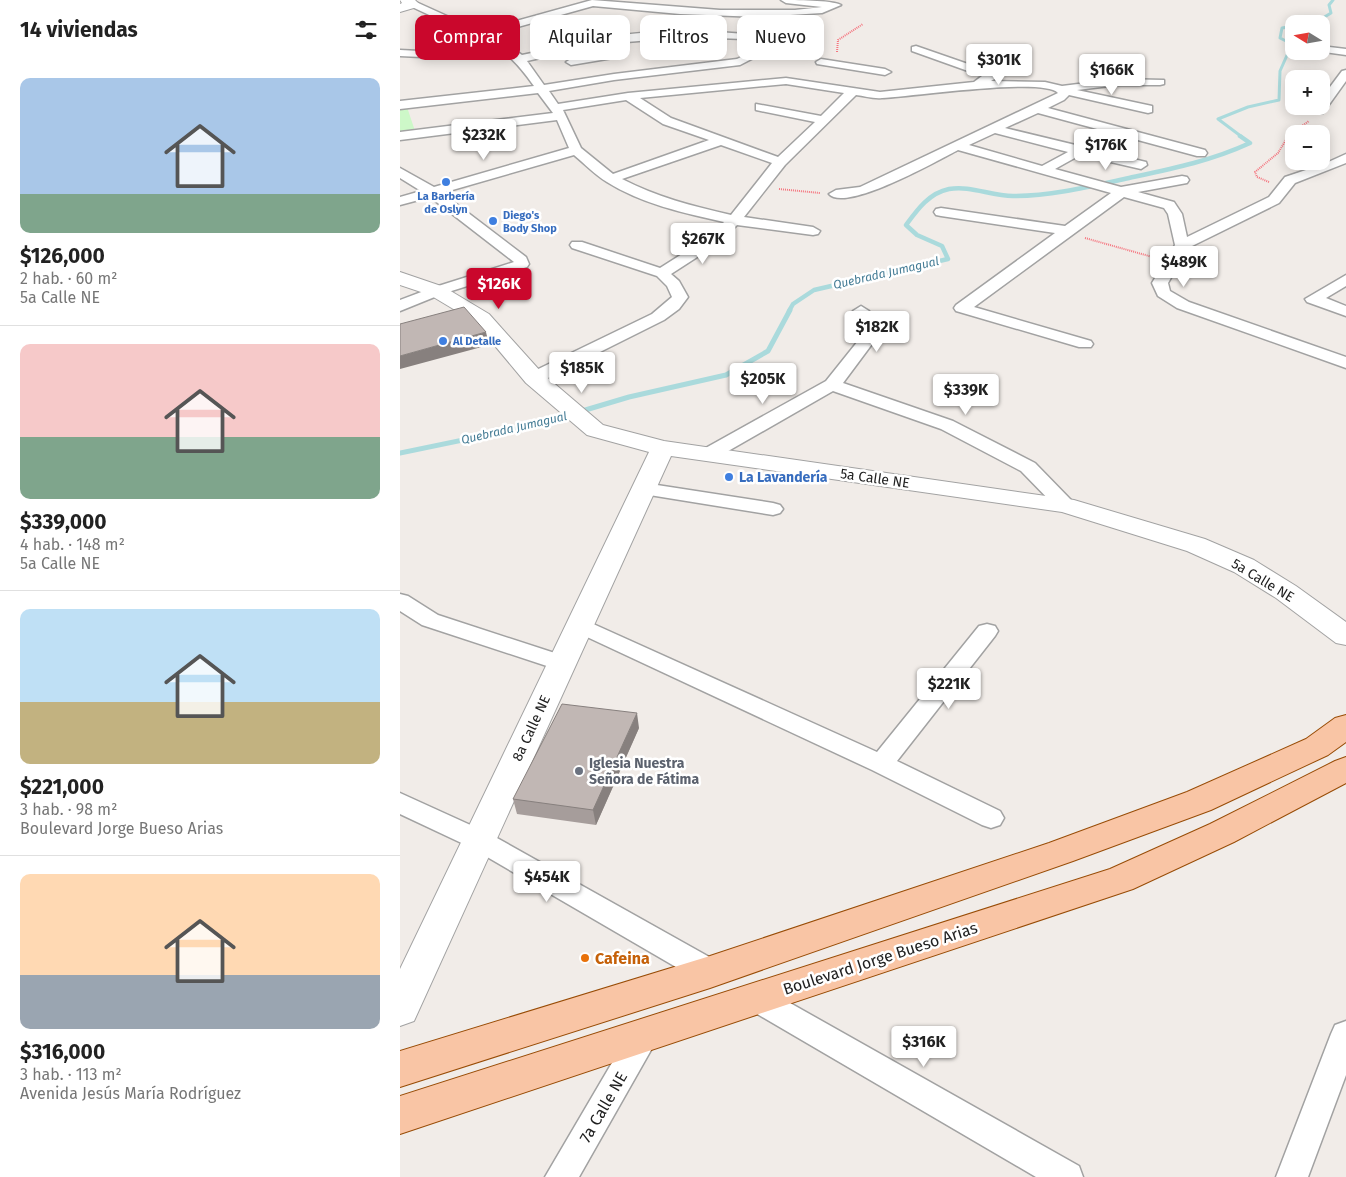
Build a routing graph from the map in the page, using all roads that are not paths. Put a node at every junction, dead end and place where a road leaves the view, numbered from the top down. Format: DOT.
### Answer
graph roads {
  1 [pos="786,0"];
  2 [pos="410,2"];
  3 [pos="599,2"];
  4 [pos="718,2"];
  5 [pos="400,8"];
  6 [pos="654,9"];
  7 [pos="791,14"];
  8 [pos="436,15"];
  9 [pos="520,24"];
  10 [pos="737,37"];
  11 [pos="916,49"];
  12 [pos="1330,50"];
  13 [pos="1346,52"];
  14 [pos="836,53"];
  15 [pos="400,54"];
  16 [pos="415,54"];
  17 [pos="520,59"];
  18 [pos="582,60"];
  19 [pos="744,60"];
  20 [pos="556,64"];
  21 [pos="527,65"];
  22 [pos="812,66"];
  23 [pos="1008,66"];
  24 [pos="1346,73"];
  25 [pos="992,76"];
  26 [pos="786,81"];
  27 [pos="1160,82"];
  28 [pos="977,85"];
  29 [pos="540,89"];
  30 [pos="1063,90"];
  31 [pos="847,91"];
  32 [pos="1330,95"];
  33 [pos="628,96"];
  34 [pos="400,105"];
  35 [pos="760,107"];
  36 [pos="1037,109"];
  37 [pos="558,112"];
  38 [pos="824,120"];
  39 [pos="994,129"];
  40 [pos="1113,131"];
  41 [pos="400,136"];
  42 [pos="719,141"];
  43 [pos="957,146"];
  44 [pos="576,150"];
  45 [pos="1078,151"];
  46 [pos="1202,153"];
  47 [pos="1346,158"];
  48 [pos="780,162"];
  49 [pos="1141,165"];
  50 [pos="1044,170"];
  51 [pos="400,172"];
  52 [pos="611,179"];
  53 [pos="1182,180"];
  54 [pos="1116,190"];
  55 [pos="431,191"];
  56 [pos="836,194"];
  57 [pos="400,201"];
  58 [pos="941,212"];
  59 [pos="734,220"];
  60 [pos="813,231"];
  61 [pos="1066,232"];
  62 [pos="577,244"];
  63 [pos="1182,245"];
  64 [pos="662,273"];
  65 [pos="400,278"];
  66 [pos="1346,280"];
  67 [pos="437,291"];
  68 [pos="400,306"];
  69 [pos="861,311"];
  70 [pos="1346,311"];
  71 [pos="1085,344"];
  72 [pos="1346,363"];
  73 [pos="534,378"];
  74 [pos="832,385"];
  75 [pos="663,448"];
  76 [pos="709,454"];
  77 [pos="644,489"];
  78 [pos="1065,505"];
  79 [pos="773,509"];
  80 [pos="400,601"];
  81 [pos="580,626"];
  82 [pos="987,631"];
  83 [pos="1346,636"];
  84 [pos="562,663"];
  85 [pos="1346,726"];
  86 [pos="881,764"];
  87 [pos="1346,769"];
  88 [pos="400,803"];
  89 [pos="991,818"];
  90 [pos="479,840"];
  91 [pos="710,972"];
  92 [pos="757,999"];
  93 [pos="400,1009"];
  94 [pos="1346,1034"];
  95 [pos="644,1036"];
  96 [pos="400,1069"];
  97 [pos="400,1115"];
  98 [pos="561,1177"];
  99 [pos="1067,1177"];
  100 [pos="1292,1177"];
  1 -- 7 [label="street"];
  2 -- 5 [label="street"];
  2 -- 8 [label="street"];
  3 -- 6 [label="street"];
  3 -- 9 [label="street"];
  4 -- 6 [label="street"];
  6 -- 7 [label="street"];
  10 -- 21 [label="street"];
  11 -- 25 [label="street"];
  12 -- 13 [label="street"];
  14 -- 22 [label="street"];
  15 -- 16 [label="street"];
  17 -- 21 [label="street"];
  18 -- 20 [label="street"];
  19 -- 29 [label="street"];
  21 -- 29 [label="street"];
  22 -- 26 [label="street"];
  22 -- 31 [label="street"];
  23 -- 25 [label="street"];
  24 -- 32 [label="street"];
  25 -- 28 [label="street"];
  26 -- 31 [label="street"];
  26 -- 33 [label="street"];
  27 -- 30 [label="street"];
  28 -- 30 [label="street"];
  28 -- 31 [label="street"];
  29 -- 34 [label="street"];
  29 -- 37 [label="street"];
  30 -- 36 [label="street"];
  30 -- 40 [label="street"];
  31 -- 38 [label="street"];
  33 -- 37 [label="street"];
  33 -- 42 [label="street"];
  35 -- 38 [label="street"];
  36 -- 39 [label="street"];
  36 -- 40 [label="street"];
  37 -- 41 [label="street"];
  37 -- 44 [label="street"];
  38 -- 48 [label="street"];
  39 -- 43 [label="street"];
  39 -- 45 [label="street"];
  40 -- 45 [label="street"];
  40 -- 46 [label="street"];
  42 -- 48 [label="street"];
  42 -- 52 [label="street"];
  43 -- 50 [label="street"];
  43 -- 56 [label="street"];
  44 -- 52 [label="street"];
  44 -- 55 [label="street"];
  45 -- 49 [label="street"];
  45 -- 50 [label="street"];
  47 -- 63 [label="street"];
  48 -- 59 [label="street"];
  50 -- 54 [label="street"];
  51 -- 55 [label="street"];
  52 -- 59 [label="street"];
  53 -- 54 [label="street"];
  54 -- 61 [label="street"];
  54 -- 63 [label="street"];
  55 -- 57 [label="street"];
  55 -- 67 [label="street"];
  58 -- 61 [label="street"];
  59 -- 60 [label="street"];
  59 -- 64 [label="street"];
  61 -- 71 [label="street"];
  62 -- 64 [label="street"];
  63 -- 72 [label="street"];
  64 -- 73 [label="street"];
  65 -- 67 [label="street, 5a Calle NE"];
  66 -- 70 [label="street"];
  67 -- 68 [label="street"];
  67 -- 73 [label="street, 5a Calle NE"];
  69 -- 74 [label="street"];
  73 -- 75 [label="street, 5a Calle NE"];
  74 -- 76 [label="street"];
  74 -- 78 [label="street"];
  75 -- 76 [label="street, 5a Calle NE"];
  75 -- 77 [label="street, 8a Calle NE"];
  76 -- 78 [label="street, 5a Calle NE"];
  77 -- 79 [label="street"];
  77 -- 81 [label="street, 8a Calle NE"];
  78 -- 83 [label="street, 5a Calle NE"];
  80 -- 84 [label="street"];
  81 -- 84 [label="street, 8a Calle NE"];
  81 -- 86 [label="street"];
  82 -- 86 [label="street"];
  84 -- 90 [label="street, 8a Calle NE"];
  85 -- 91 [label="main road"];
  86 -- 89 [label="street"];
  87 -- 92 [label="main road, Boulevard Jorge Bueso Arias"];
  88 -- 90 [label="street"];
  90 -- 91 [label="street"];
  90 -- 93 [label="street, 8a Calle NE"];
  91 -- 96 [label="main road"];
  92 -- 95 [label="main road, Boulevard Jorge Bueso Arias"];
  92 -- 99 [label="street"];
  94 -- 100 [label="street"];
  95 -- 97 [label="main road, Boulevard Jorge Bueso Arias"];
  95 -- 98 [label="street, 7a Calle NE"];
}
